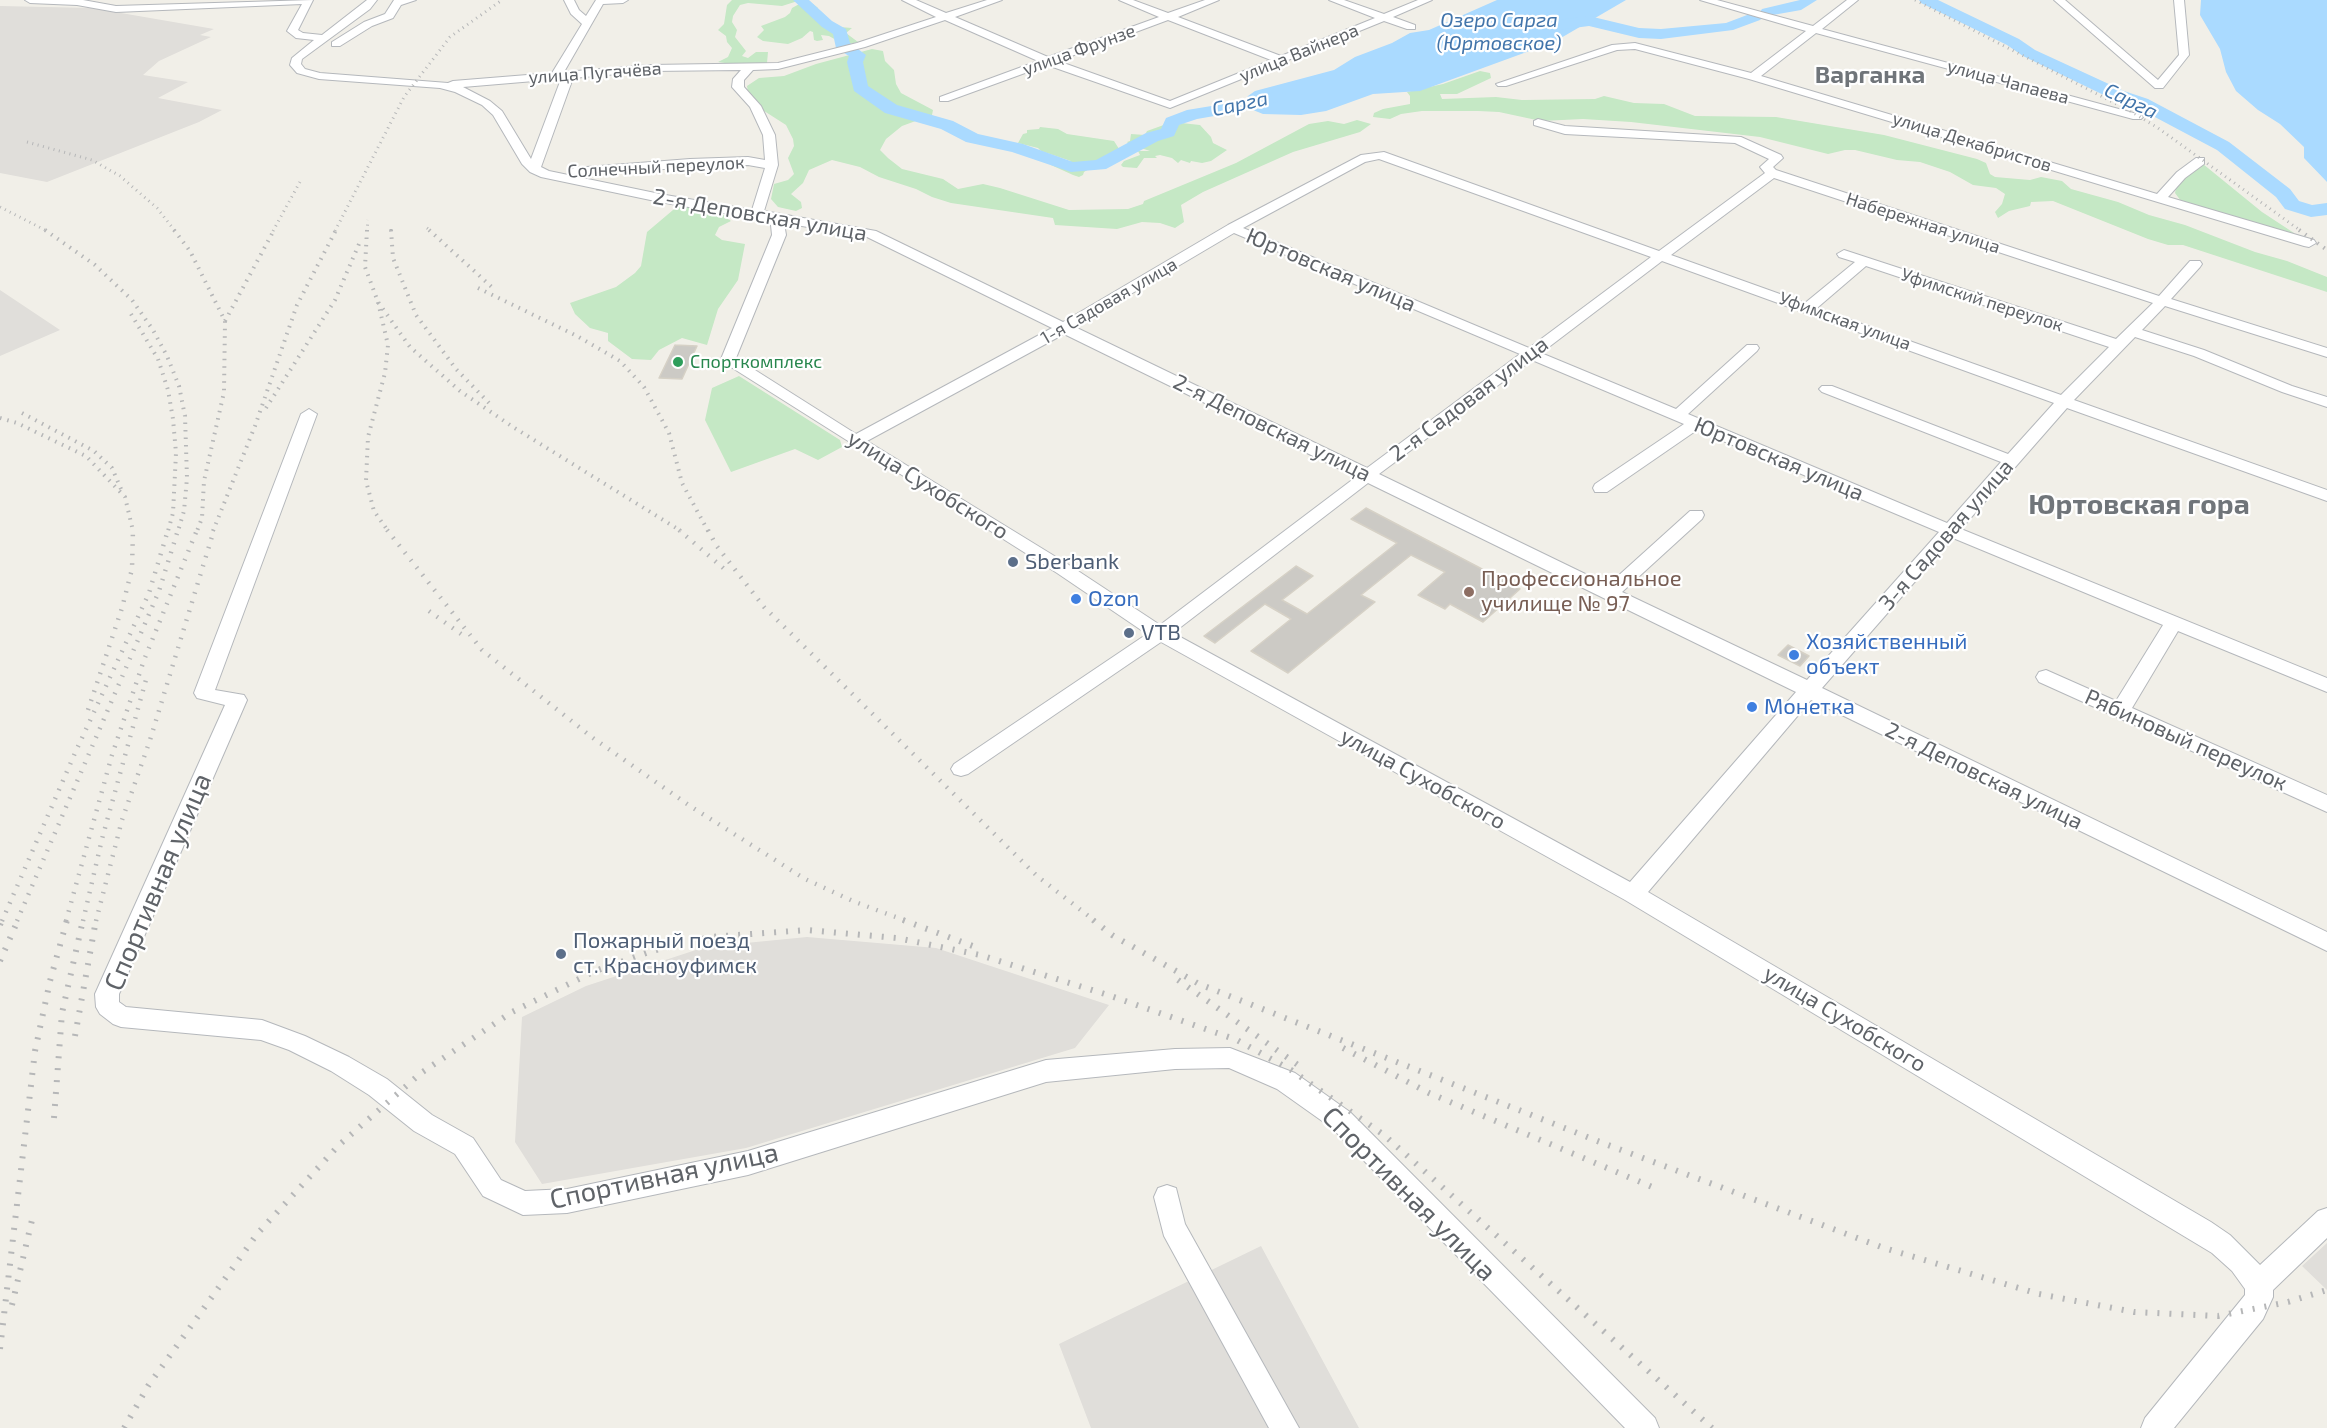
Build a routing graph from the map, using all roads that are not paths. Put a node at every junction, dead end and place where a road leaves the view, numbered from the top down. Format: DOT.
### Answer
graph roads {
  1 [pos="30,0"];
  2 [pos="411,0"];
  3 [pos="569,0"];
  4 [pos="624,0"];
  5 [pos="908,0"];
  6 [pos="997,0"];
  7 [pos="1124,0"];
  8 [pos="1214,0"];
  9 [pos="1334,0"];
  10 [pos="1427,0"];
  11 [pos="1705,0"];
  12 [pos="1853,0"];
  13 [pos="2059,0"];
  14 [pos="2179,0"];
  15 [pos="600,1"];
  16 [pos="371,2"];
  17 [pos="948,16"];
  18 [pos="1168,17"];
  19 [pos="381,18"];
  20 [pos="1385,18"];
  21 [pos="587,23"];
  22 [pos="1412,27"];
  23 [pos="1814,29"];
  24 [pos="324,38"];
  25 [pos="1282,60"];
  26 [pos="1047,61"];
  27 [pos="749,68"];
  28 [pos="298,69"];
  29 [pos="562,75"];
  30 [pos="1753,77"];
  31 [pos="1502,84"];
  32 [pos="440,85"];
  33 [pos="944,99"];
  34 [pos="2137,117"];
  35 [pos="1538,123"];
  36 [pos="1361,159"];
  37 [pos="2200,161"];
  38 [pos="771,165"];
  39 [pos="537,171"];
  40 [pos="1772,173"];
  41 [pos="2160,198"];
  42 [pos="757,213"];
  43 [pos="1233,228"];
  44 [pos="2309,243"];
  45 [pos="1844,254"];
  46 [pos="1661,256"];
  47 [pos="1864,261"];
  48 [pos="2195,264"];
  49 [pos="2162,301"];
  50 [pos="1808,308"];
  51 [pos="1065,327"];
  52 [pos="2132,331"];
  53 [pos="2119,345"];
  54 [pos="1752,348"];
  55 [pos="2327,353"];
  56 [pos="1529,354"];
  57 [pos="1827,389"];
  58 [pos="2065,400"];
  59 [pos="2327,402"];
  60 [pos="309,414"];
  61 [pos="1677,416"];
  62 [pos="1695,424"];
  63 [pos="856,441"];
  64 [pos="2012,461"];
  65 [pos="1368,475"];
  66 [pos="1601,488"];
  67 [pos="2327,496"];
  68 [pos="1696,515"];
  69 [pos="1951,531"];
  70 [pos="1610,593"];
  71 [pos="2174,622"];
  72 [pos="1160,634"];
  73 [pos="2046,677"];
  74 [pos="2327,685"];
  75 [pos="1809,690"];
  76 [pos="2120,711"];
  77 [pos="961,769"];
  78 [pos="2327,804"];
  79 [pos="1633,894"];
  80 [pos="2327,942"];
  81 [pos="1167,1197"];
  82 [pos="2327,1220"];
  83 [pos="2259,1285"];
  84 [pos="1285,1428"];
  85 [pos="1645,1428"];
  86 [pos="2155,1428"];
  1 -- 24 [label="street"];
  2 -- 19 [label="street"];
  3 -- 21 [label="street"];
  4 -- 15 [label="street"];
  5 -- 17 [label="street"];
  6 -- 17 [label="street, улица Пугачёва"];
  7 -- 18 [label="street"];
  8 -- 18 [label="street, улица Фрунзе"];
  9 -- 20 [label="street"];
  10 -- 20 [label="street, улица Вайнера"];
  11 -- 23 [label="street, улица Чапаева"];
  12 -- 23 [label="street"];
  13 -- 14 [label="street"];
  15 -- 21 [label="street"];
  16 -- 19 [label="street"];
  16 -- 24 [label="street"];
  17 -- 26 [label="street"];
  17 -- 27 [label="street, улица Пугачёва"];
  18 -- 25 [label="street"];
  18 -- 26 [label="street, улица Фрунзе"];
  19 -- 28 [label="street"];
  20 -- 22 [label="street"];
  20 -- 25 [label="street, улица Вайнера"];
  21 -- 29 [label="street"];
  23 -- 30 [label="street"];
  23 -- 34 [label="street, улица Чапаева"];
  24 -- 28 [label="street"];
  25 -- 26 [label="street, улица Вайнера"];
  26 -- 33 [label="street, улица Фрунзе"];
  27 -- 29 [label="street, улица Пугачёва"];
  27 -- 38 [label="street"];
  28 -- 32 [label="street"];
  29 -- 32 [label="street, улица Пугачёва"];
  29 -- 39 [label="street"];
  30 -- 31 [label="street, улица Декабристов"];
  30 -- 41 [label="street, улица Декабристов"];
  32 -- 39 [label="street"];
  35 -- 40 [label="street"];
  36 -- 43 [label="street, 1-я Садовая улица"];
  36 -- 46 [label="street, Уфимская улица"];
  37 -- 41 [label="street"];
  38 -- 39 [label="street, Солнечный переулок"];
  38 -- 42 [label="street"];
  39 -- 42 [label="street, 2-я Деповская улица"];
  40 -- 46 [label="street, 2-я Садовая улица"];
  40 -- 49 [label="street, Набережная улица"];
  41 -- 44 [label="street, улица Декабристов"];
  42 -- 51 [label="street, 2-я Деповская улица"];
  42 -- 63 [label="street, улица Сухобского"];
  43 -- 51 [label="street, 1-я Садовая улица"];
  43 -- 56 [label="street, Юртовская улица"];
  45 -- 47 [label="street, Уфимский переулок"];
  46 -- 50 [label="street, Уфимская улица"];
  46 -- 56 [label="street, 2-я Садовая улица"];
  47 -- 50 [label="street"];
  47 -- 53 [label="street, Уфимский переулок"];
  48 -- 49 [label="street, 3-я Садовая улица"];
  49 -- 52 [label="street, 3-я Садовая улица"];
  49 -- 55 [label="street, Набережная улица"];
  50 -- 58 [label="street, Уфимская улица"];
  51 -- 63 [label="street, 1-я Садовая улица"];
  51 -- 65 [label="street, 2-я Деповская улица"];
  52 -- 53 [label="street, 3-я Садовая улица"];
  52 -- 59 [label="street"];
  53 -- 58 [label="street, 3-я Садовая улица"];
  54 -- 61 [label="street"];
  56 -- 61 [label="street, Юртовская улица"];
  56 -- 65 [label="street, 2-я Садовая улица"];
  57 -- 64 [label="street"];
  58 -- 64 [label="street, 3-я Садовая улица"];
  58 -- 67 [label="street, Уфимская улица"];
  60 -- 85 [label="street, Спортивная улица"];
  61 -- 62 [label="street, Юртовская улица"];
  62 -- 66 [label="street"];
  62 -- 69 [label="street, Юртовская улица"];
  63 -- 72 [label="street, улица Сухобского"];
  64 -- 69 [label="street, 3-я Садовая улица"];
  65 -- 70 [label="street, 2-я Деповская улица"];
  65 -- 72 [label="street, 2-я Садовая улица"];
  68 -- 70 [label="street"];
  69 -- 71 [label="street, Юртовская улица"];
  69 -- 75 [label="street, 3-я Садовая улица"];
  70 -- 75 [label="street, 2-я Деповская улица"];
  71 -- 74 [label="street, Юртовская улица"];
  71 -- 76 [label="street"];
  72 -- 77 [label="street, 2-я Садовая улица"];
  72 -- 79 [label="street, улица Сухобского"];
  73 -- 76 [label="street, Рябиновый переулок"];
  75 -- 79 [label="street, 3-я Садовая улица"];
  75 -- 80 [label="street, 2-я Деповская улица"];
  76 -- 78 [label="street, Рябиновый переулок"];
  79 -- 83 [label="street, улица Сухобского"];
  81 -- 84 [label="street"];
  82 -- 83 [label="street"];
  83 -- 86 [label="street"];
}
